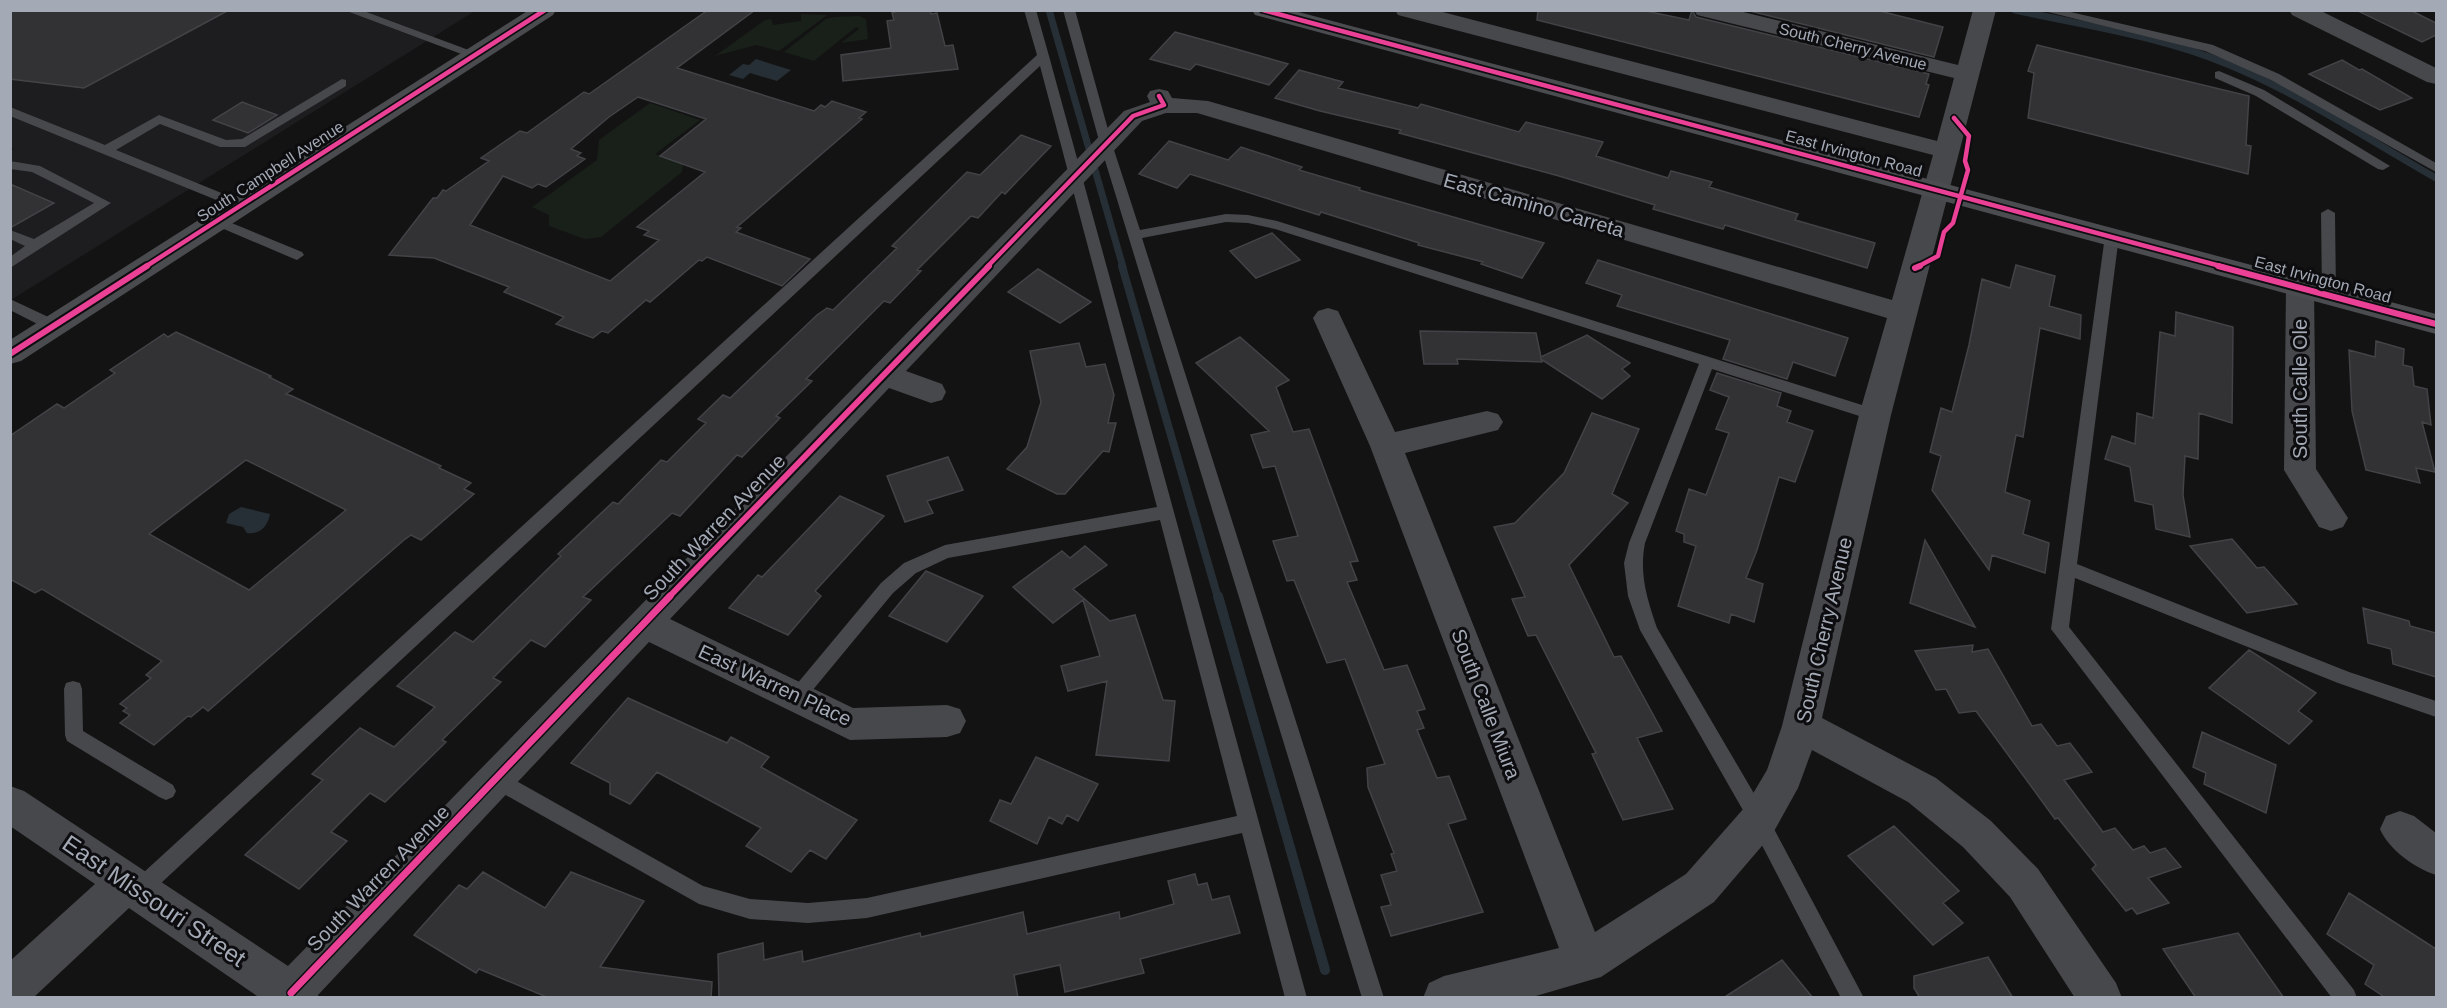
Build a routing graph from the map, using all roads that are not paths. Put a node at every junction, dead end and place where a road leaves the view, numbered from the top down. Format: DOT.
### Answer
graph roads {
  1 [pos="349,10"];
  2 [pos="545,10"];
  3 [pos="1030,10"];
  4 [pos="1069,10"];
  5 [pos="1406,10"];
  6 [pos="1705,10"];
  7 [pos="1985,10"];
  8 [pos="2045,10"];
  9 [pos="2300,10"];
  10 [pos="1269,11"];
  11 [pos="476,55"];
  12 [pos="1043,56"];
  13 [pos="1966,74"];
  14 [pos="2219,75"];
  15 [pos="2436,77"];
  16 [pos="342,83"];
  17 [pos="1161,100"];
  18 [pos="10,111"];
  19 [pos="1106,144"];
  20 [pos="106,150"];
  21 [pos="1946,151"];
  22 [pos="10,165"];
  23 [pos="2383,166"];
  24 [pos="2436,168"];
  25 [pos="1076,175"];
  26 [pos="1935,189"];
  27 [pos="241,206"];
  28 [pos="2328,213"];
  29 [pos="217,221"];
  30 [pos="10,234"];
  31 [pos="1135,235"];
  32 [pos="2112,236"];
  33 [pos="35,245"];
  34 [pos="297,255"];
  35 [pos="10,264"];
  36 [pos="2300,287"];
  37 [pos="2329,295"];
  38 [pos="10,304"];
  39 [pos="1903,313"];
  40 [pos="1328,318"];
  41 [pos="2436,324"];
  42 [pos="54,326"];
  43 [pos="10,354"];
  44 [pos="1707,362"];
  45 [pos="884,374"];
  46 [pos="930,392"];
  47 [pos="1875,415"];
  48 [pos="1487,422"];
  49 [pos="1386,446"];
  50 [pos="1167,512"];
  51 [pos="2331,518"];
  52 [pos="2068,568"];
  53 [pos="644,623"];
  54 [pos="73,689"];
  55 [pos="795,697"];
  56 [pos="2436,709"];
  57 [pos="947,721"];
  58 [pos="1801,726"];
  59 [pos="495,779"];
  60 [pos="166,791"];
  61 [pos="10,804"];
  62 [pos="1759,820"];
  63 [pos="1249,822"];
  64 [pos="2400,829"];
  65 [pos="2436,856"];
  66 [pos="132,887"];
  67 [pos="1586,962"];
  68 [pos="10,990"];
  69 [pos="295,995"];
  70 [pos="1296,998"];
  71 [pos="1373,998"];
  72 [pos="1444,998"];
  73 [pos="1853,998"];
  74 [pos="2101,998"];
  75 [pos="2346,998"];
  1 -- 11 [label="lane"];
  2 -- 11 [label="main road, South Campbell Avenue"];
  3 -- 12 [label="lane"];
  4 -- 19 [label="lane"];
  5 -- 21 [label="street, East Irvington Road"];
  6 -- 13 [label="street, South Cherry Avenue"];
  7 -- 13 [label="street, South Cherry Avenue"];
  8 -- 24 [label="lane"];
  9 -- 15 [label="street"];
  10 -- 26 [label="main road, East Irvington Road"];
  11 -- 27 [label="main road, South Campbell Avenue"];
  12 -- 25 [label="lane"];
  12 -- 66 [label="lane"];
  13 -- 21 [label="street, South Cherry Avenue"];
  14 -- 23 [label="lane"];
  16 -- 20 [label="lane"];
  17 -- 19 [label="street, South Warren Avenue"];
  17 -- 39 [label="street, East Camino Carreta"];
  18 -- 20 [label="lane"];
  19 -- 25 [label="street, South Warren Avenue"];
  19 -- 31 [label="lane"];
  20 -- 27 [label="lane"];
  21 -- 26 [label="street, South Cherry Avenue"];
  22 -- 33 [label="lane"];
  25 -- 45 [label="street, South Warren Avenue"];
  25 -- 50 [label="lane"];
  26 -- 32 [label="main road, East Irvington Road"];
  26 -- 39 [label="street, South Cherry Avenue"];
  27 -- 29 [label="main road, South Campbell Avenue"];
  28 -- 37 [label="lane"];
  29 -- 34 [label="lane"];
  29 -- 42 [label="main road, South Campbell Avenue"];
  30 -- 33 [label="lane"];
  31 -- 44 [label="lane"];
  31 -- 71 [label="lane"];
  32 -- 36 [label="main road, East Irvington Road"];
  32 -- 52 [label="lane"];
  33 -- 35 [label="lane"];
  36 -- 37 [label="main road, East Irvington Road"];
  36 -- 51 [label="street, South Calle Ole"];
  37 -- 41 [label="main road, East Irvington Road"];
  38 -- 42 [label="lane"];
  39 -- 47 [label="street, South Cherry Avenue"];
  40 -- 49 [label="street, South Calle Miura"];
  42 -- 43 [label="main road, South Campbell Avenue"];
  44 -- 47 [label="lane"];
  44 -- 62 [label="lane"];
  45 -- 46 [label="street"];
  45 -- 53 [label="street, South Warren Avenue"];
  47 -- 58 [label="street, South Cherry Avenue"];
  48 -- 49 [label="street"];
  49 -- 67 [label="street, South Calle Miura"];
  50 -- 55 [label="lane"];
  50 -- 63 [label="lane"];
  52 -- 56 [label="lane"];
  52 -- 75 [label="lane"];
  53 -- 55 [label="street, East Warren Place"];
  53 -- 59 [label="street, South Warren Avenue"];
  54 -- 60 [label="lane"];
  55 -- 57 [label="street, East Warren Place"];
  58 -- 62 [label="street, South Cherry Avenue"];
  58 -- 74 [label="street"];
  59 -- 63 [label="lane"];
  59 -- 69 [label="street, South Warren Avenue"];
  61 -- 66 [label="street, East Missouri Street"];
  62 -- 67 [label="street, South Cherry Avenue"];
  62 -- 73 [label="lane"];
  63 -- 70 [label="lane"];
  64 -- 65 [label="street"];
  66 -- 68 [label="street"];
  66 -- 69 [label="street, East Missouri Street"];
  67 -- 72 [label="street, South Cherry Avenue"];
}
